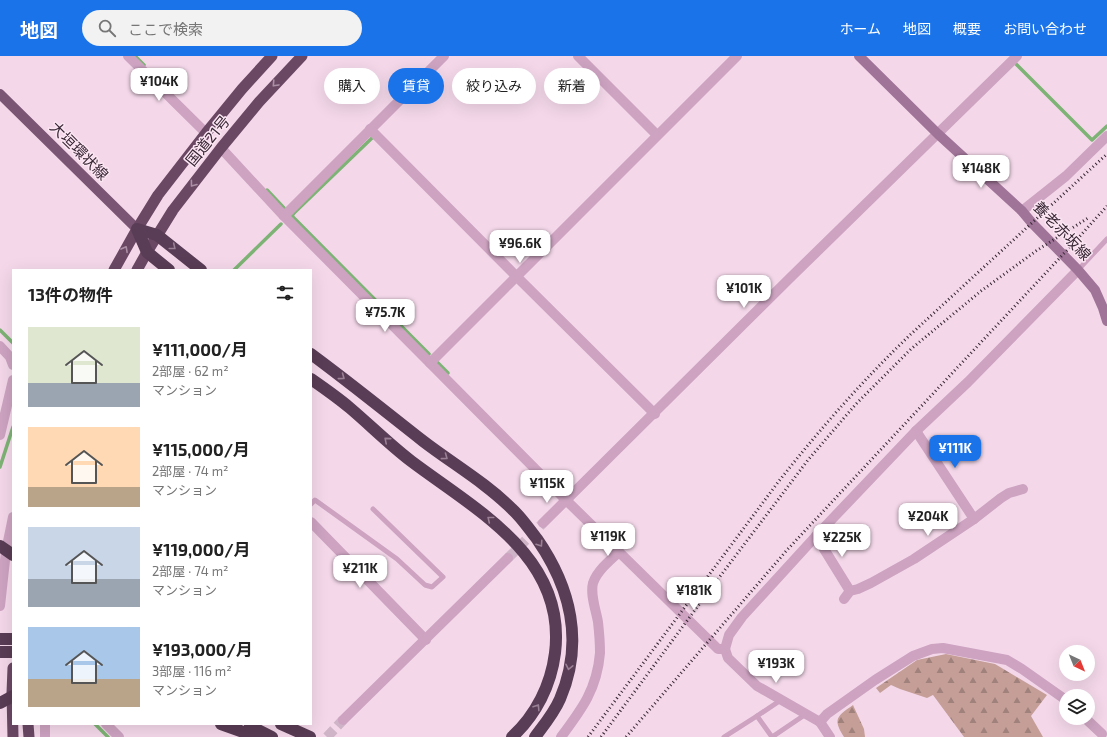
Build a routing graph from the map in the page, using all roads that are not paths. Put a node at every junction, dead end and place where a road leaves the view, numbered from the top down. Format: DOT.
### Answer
graph roads {
  1 [pos="128,56"];
  2 [pos="272,56"];
  3 [pos="302,56"];
  4 [pos="578,56"];
  5 [pos="737,56"];
  6 [pos="860,56"];
  7 [pos="1017,56"];
  8 [pos="442,57"];
  9 [pos="0,94"];
  10 [pos="370,129"];
  11 [pos="206,133"];
  12 [pos="938,134"];
  13 [pos="657,135"];
  14 [pos="1107,136"];
  15 [pos="221,148"];
  16 [pos="1022,211"];
  17 [pos="284,216"];
  18 [pos="137,229"];
  19 [pos="158,235"];
  20 [pos="1107,240"];
  21 [pos="147,252"];
  22 [pos="115,269"];
  23 [pos="138,269"];
  24 [pos="168,269"];
  25 [pos="201,269"];
  26 [pos="1078,270"];
  27 [pos="516,276"];
  28 [pos="1107,320"];
  29 [pos="0,346"];
  30 [pos="312,355"];
  31 [pos="12,362"];
  32 [pos="430,363"];
  33 [pos="312,379"];
  34 [pos="12,384"];
  35 [pos="655,414"];
  36 [pos="916,431"];
  37 [pos="0,435"];
  38 [pos="1023,490"];
  39 [pos="567,501"];
  40 [pos="312,503"];
  41 [pos="373,509"];
  42 [pos="974,519"];
  43 [pos="12,522"];
  44 [pos="312,523"];
  45 [pos="543,523"];
  46 [pos="816,536"];
  47 [pos="0,546"];
  48 [pos="619,552"];
  49 [pos="12,554"];
  50 [pos="508,558"];
  51 [pos="0,606"];
  52 [pos="0,639"];
  53 [pos="12,639"];
  54 [pos="426,640"];
  55 [pos="725,649"];
  56 [pos="0,652"];
  57 [pos="12,652"];
  58 [pos="1059,695"];
  59 [pos="12,697"];
  60 [pos="782,700"];
  61 [pos="0,703"];
  62 [pos="806,714"];
  63 [pos="757,716"];
  64 [pos="343,720"];
  65 [pos="820,722"];
  66 [pos="13,725"];
  67 [pos="28,725"];
  68 [pos="45,725"];
  69 [pos="107,725"];
  70 [pos="224,725"];
  71 [pos="247,725"];
  72 [pos="283,725"];
  73 [pos="293,725"];
  74 [pos="1093,725"];
  75 [pos="1103,734"];
  76 [pos="13,737"];
  77 [pos="29,737"];
  78 [pos="45,737"];
  79 [pos="118,737"];
  80 [pos="257,737"];
  81 [pos="272,737"];
  82 [pos="310,737"];
  83 [pos="315,737"];
  84 [pos="512,737"];
  85 [pos="535,737"];
  86 [pos="560,737"];
  87 [pos="724,737"];
  88 [pos="772,737"];
  89 [pos="830,737"];
  1 -- 11 [label="street"];
  2 -- 11 [label="highway, 国道21号"];
  3 -- 15 [label="highway, 国道21号, one-way"];
  4 -- 13 [label="street"];
  5 -- 13 [label="street"];
  6 -- 12 [label="main road, 養老赤坂線"];
  7 -- 12 [label="street"];
  8 -- 10 [label="street"];
  9 -- 18 [label="main road, 大垣環状線"];
  10 -- 17 [label="street"];
  10 -- 27 [label="street"];
  11 -- 18 [label="highway, 国道21号"];
  12 -- 16 [label="main road, 養老赤坂線"];
  12 -- 35 [label="street"];
  13 -- 27 [label="street"];
  14 -- 16 [label="street"];
  15 -- 17 [label="street"];
  15 -- 19 [label="highway, 国道21号, one-way"];
  16 -- 26 [label="main road, 養老赤坂線"];
  17 -- 32 [label="street"];
  18 -- 19 [label="highway"];
  18 -- 21 [label="highway"];
  22 -- 18 [label="highway, 国道21号, one-way"];
  19 -- 21 [label="highway, 国道21号"];
  19 -- 25 [label="highway, one-way"];
  20 -- 26 [label="lane"];
  21 -- 23 [label="highway, 国道21号"];
  21 -- 24 [label="highway"];
  26 -- 28 [label="main road, 養老赤坂線"];
  26 -- 36 [label="street"];
  27 -- 32 [label="street"];
  27 -- 35 [label="street"];
  29 -- 31 [label="street"];
  30 -- 85 [label="highway, one-way"];
  32 -- 39 [label="street"];
  84 -- 33 [label="highway, one-way"];
  34 -- 37 [label="street"];
  35 -- 39 [label="street"];
  36 -- 42 [label="street"];
  36 -- 46 [label="street"];
  38 -- 42 [label="street"];
  39 -- 45 [label="street"];
  39 -- 48 [label="street"];
  40 -- 41 [label="lane"];
  42 -- 46 [label="street"];
  43 -- 51 [label="street"];
  44 -- 54 [label="street"];
  46 -- 55 [label="street"];
  47 -- 49 [label="highway"];
  48 -- 55 [label="street"];
  48 -- 86 [label="street"];
  50 -- 54 [label="street"];
  52 -- 53 [label="highway"];
  54 -- 64 [label="street"];
  55 -- 60 [label="street"];
  56 -- 57 [label="highway"];
  58 -- 65 [label="street"];
  59 -- 61 [label="highway"];
  60 -- 62 [label="street"];
  60 -- 63 [label="lane"];
  62 -- 65 [label="street"];
  62 -- 88 [label="lane"];
  63 -- 87 [label="lane"];
  63 -- 88 [label="lane"];
  65 -- 89 [label="street"];
  66 -- 76 [label="highway"];
  67 -- 77 [label="highway"];
  68 -- 78 [label="street"];
  69 -- 79 [label="street"];
  70 -- 80 [label="highway"];
  71 -- 81 [label="highway"];
  72 -- 82 [label="highway"];
  73 -- 83 [label="highway"];
  74 -- 75 [label="street"];
}
